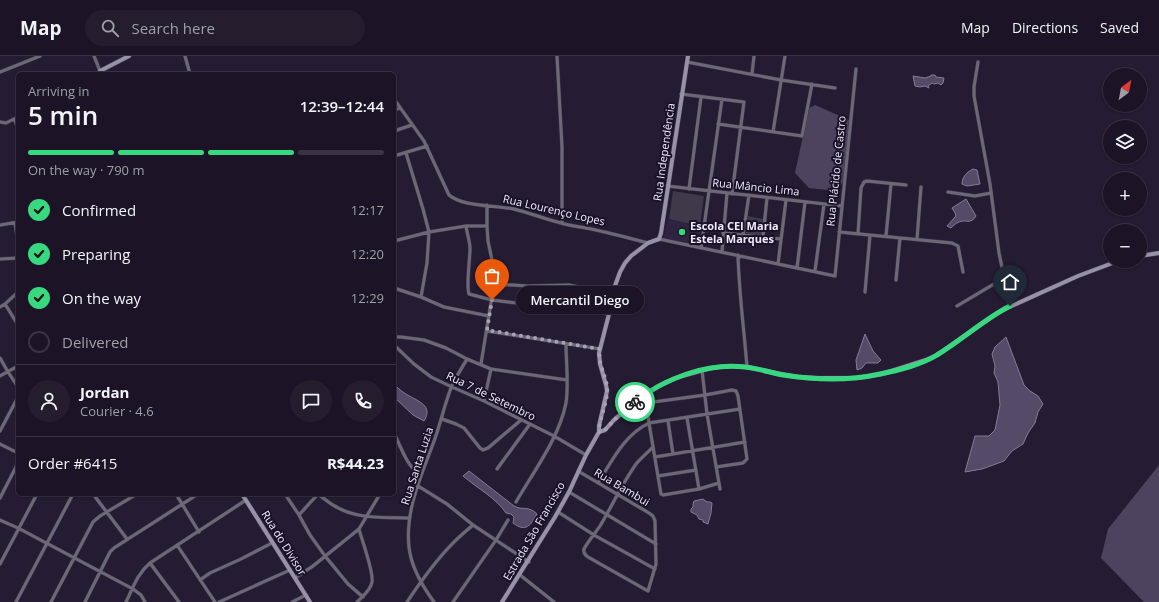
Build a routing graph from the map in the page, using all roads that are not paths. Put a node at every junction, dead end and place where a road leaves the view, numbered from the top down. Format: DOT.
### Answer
graph roads {
  1 [pos="27,56"];
  2 [pos="40,56"];
  3 [pos="94,56"];
  4 [pos="129,56"];
  5 [pos="185,56"];
  6 [pos="557,56"];
  7 [pos="688,56"];
  8 [pos="754,56"];
  9 [pos="785,56"];
  10 [pos="29,61"];
  11 [pos="686,62"];
  12 [pos="978,62"];
  13 [pos="856,69"];
  14 [pos="0,72"];
  15 [pos="101,72"];
  16 [pos="103,72"];
  17 [pos="189,72"];
  18 [pos="752,74"];
  19 [pos="781,80"];
  20 [pos="812,84"];
  21 [pos="834,88"];
  22 [pos="681,94"];
  23 [pos="701,97"];
  24 [pos="722,99"];
  25 [pos="396,102"];
  26 [pos="400,108"];
  27 [pos="396,109"];
  28 [pos="14,120"];
  29 [pos="0,122"];
  30 [pos="16,124"];
  31 [pos="718,124"];
  32 [pos="412,125"];
  33 [pos="741,127"];
  34 [pos="396,130"];
  35 [pos="773,132"];
  36 [pos="427,146"];
  37 [pos="406,152"];
  38 [pos="396,155"];
  39 [pos="890,184"];
  40 [pos="906,185"];
  41 [pos="668,186"];
  42 [pos="921,187"];
  43 [pos="689,189"];
  44 [pos="708,191"];
  45 [pos="948,192"];
  46 [pos="727,193"];
  47 [pos="991,193"];
  48 [pos="732,194"];
  49 [pos="748,196"];
  50 [pos="767,198"];
  51 [pos="786,200"];
  52 [pos="805,202"];
  53 [pos="824,204"];
  54 [pos="487,206"];
  55 [pos="842,206"];
  56 [pos="16,222"];
  57 [pos="562,223"];
  58 [pos="0,225"];
  59 [pos="466,226"];
  60 [pos="487,226"];
  61 [pos="428,232"];
  62 [pos="839,232"];
  63 [pos="723,233"];
  64 [pos="858,234"];
  65 [pos="743,235"];
  66 [pos="870,235"];
  67 [pos="763,236"];
  68 [pos="886,236"];
  69 [pos="900,238"];
  70 [pos="659,239"];
  71 [pos="781,239"];
  72 [pos="917,239"];
  73 [pos="396,240"];
  74 [pos="648,243"];
  75 [pos="701,248"];
  76 [pos="722,252"];
  77 [pos="1159,254"];
  78 [pos="738,255"];
  79 [pos="1147,255"];
  80 [pos="16,258"];
  81 [pos="0,259"];
  82 [pos="778,264"];
  83 [pos="1103,267"];
  84 [pos="797,268"];
  85 [pos="814,271"];
  86 [pos="963,272"];
  87 [pos="1004,278"];
  88 [pos="896,280"];
  89 [pos="494,284"];
  90 [pos="396,289"];
  91 [pos="865,292"];
  92 [pos="16,294"];
  93 [pos="612,294"];
  94 [pos="421,297"];
  95 [pos="492,300"];
  96 [pos="5,304"];
  97 [pos="0,306"];
  98 [pos="957,306"];
  99 [pos="1010,306"];
  100 [pos="609,314"];
  101 [pos="489,316"];
  102 [pos="16,322"];
  103 [pos="487,330"];
  104 [pos="396,337"];
  105 [pos="566,344"];
  106 [pos="396,347"];
  107 [pos="600,349"];
  108 [pos="0,358"];
  109 [pos="467,359"];
  110 [pos="481,364"];
  111 [pos="16,367"];
  112 [pos="746,367"];
  113 [pos="492,369"];
  114 [pos="702,370"];
  115 [pos="8,372"];
  116 [pos="0,376"];
  117 [pos="567,380"];
  118 [pos="16,384"];
  119 [pos="452,387"];
  120 [pos="643,395"];
  121 [pos="705,395"];
  122 [pos="484,400"];
  123 [pos="16,401"];
  124 [pos="646,403"];
  125 [pos="740,409"];
  126 [pos="707,414"];
  127 [pos="687,418"];
  128 [pos="442,419"];
  129 [pos="522,420"];
  130 [pos="668,420"];
  131 [pos="530,424"];
  132 [pos="649,424"];
  133 [pos="0,431"];
  134 [pos="599,432"];
  135 [pos="554,436"];
  136 [pos="396,437"];
  137 [pos="745,442"];
  138 [pos="0,444"];
  139 [pos="653,447"];
  140 [pos="713,448"];
  141 [pos="692,451"];
  142 [pos="16,452"];
  143 [pos="673,454"];
  144 [pos="586,456"];
  145 [pos="655,458"];
  146 [pos="16,467"];
  147 [pos="716,467"];
  148 [pos="497,469"];
  149 [pos="696,470"];
  150 [pos="578,471"];
  151 [pos="421,475"];
  152 [pos="658,476"];
  153 [pos="598,483"];
  154 [pos="719,483"];
  155 [pos="418,486"];
  156 [pos="699,489"];
  157 [pos="720,489"];
  158 [pos="569,492"];
  159 [pos="618,495"];
  160 [pos="35,496"];
  161 [pos="71,496"];
  162 [pos="94,496"];
  163 [pos="132,496"];
  164 [pos="177,496"];
  165 [pos="195,496"];
  166 [pos="243,496"];
  167 [pos="286,496"];
  168 [pos="316,496"];
  169 [pos="321,496"];
  170 [pos="379,496"];
  171 [pos="0,498"];
  172 [pos="246,500"];
  173 [pos="516,502"];
  174 [pos="182,505"];
  175 [pos="558,512"];
  176 [pos="106,513"];
  177 [pos="300,515"];
  178 [pos="606,515"];
  179 [pos="366,517"];
  180 [pos="410,518"];
  181 [pos="0,520"];
  182 [pos="508,520"];
  183 [pos="472,525"];
  184 [pos="18,528"];
  185 [pos="359,529"];
  186 [pos="198,532"];
  187 [pos="594,535"];
  188 [pos="127,539"];
  189 [pos="496,540"];
  190 [pos="272,543"];
  191 [pos="46,544"];
  192 [pos="656,544"];
  193 [pos="177,545"];
  194 [pos="325,556"];
  195 [pos="74,558"];
  196 [pos="529,562"];
  197 [pos="150,563"];
  198 [pos="0,564"];
  199 [pos="290,570"];
  200 [pos="655,570"];
  201 [pos="100,572"];
  202 [pos="520,575"];
  203 [pos="295,578"];
  204 [pos="200,580"];
  205 [pos="421,582"];
  206 [pos="133,589"];
  207 [pos="306,595"];
  208 [pos="363,597"];
  209 [pos="16,602"];
  210 [pos="51,602"];
  211 [pos="85,602"];
  212 [pos="126,602"];
  213 [pos="145,602"];
  214 [pos="179,602"];
  215 [pos="215,602"];
  216 [pos="219,602"];
  217 [pos="292,602"];
  218 [pos="310,602"];
  219 [pos="356,602"];
  220 [pos="407,602"];
  221 [pos="434,602"];
  222 [pos="453,602"];
  223 [pos="502,602"];
  224 [pos="554,602"];
  1 -- 10 [label="street"];
  2 -- 10 [label="street"];
  3 -- 15 [label="street"];
  4 -- 16 [label="street"];
  5 -- 17 [label="street"];
  6 -- 57 [label="street"];
  7 -- 11 [label="street, Rua Independência"];
  8 -- 18 [label="street"];
  9 -- 19 [label="street"];
  10 -- 14 [label="street"];
  11 -- 18 [label="street"];
  11 -- 22 [label="street, Rua Independência"];
  12 -- 47 [label="street"];
  13 -- 55 [label="street, Rua Plácido de Castro"];
  18 -- 19 [label="street"];
  19 -- 20 [label="street"];
  19 -- 35 [label="street"];
  20 -- 21 [label="street"];
  20 -- 35 [label="street"];
  22 -- 23 [label="street"];
  22 -- 41 [label="street, Rua Independência"];
  23 -- 24 [label="street"];
  23 -- 43 [label="street"];
  24 -- 31 [label="street"];
  24 -- 33 [label="street"];
  25 -- 26 [label="street"];
  26 -- 27 [label="street"];
  26 -- 32 [label="street"];
  28 -- 29 [label="street"];
  28 -- 30 [label="street"];
  31 -- 33 [label="street"];
  31 -- 44 [label="street"];
  32 -- 34 [label="street"];
  32 -- 36 [label="street"];
  33 -- 35 [label="street"];
  33 -- 48 [label="street"];
  36 -- 37 [label="street"];
  36 -- 54 [label="street, Rua Lourenço Lopes"];
  37 -- 38 [label="street"];
  37 -- 61 [label="street"];
  39 -- 40 [label="street"];
  39 -- 64 [label="street"];
  39 -- 68 [label="street"];
  41 -- 43 [label="street, Rua Mâncio Lima"];
  41 -- 70 [label="street, Rua Independência"];
  42 -- 72 [label="street"];
  43 -- 44 [label="street, Rua Mâncio Lima"];
  44 -- 46 [label="street, Rua Mâncio Lima"];
  44 -- 75 [label="street"];
  45 -- 47 [label="street"];
  46 -- 48 [label="street, Rua Mâncio Lima"];
  46 -- 63 [label="street"];
  47 -- 87 [label="street"];
  48 -- 49 [label="street, Rua Mâncio Lima"];
  49 -- 50 [label="street, Rua Mâncio Lima"];
  49 -- 65 [label="street"];
  50 -- 51 [label="street, Rua Mâncio Lima"];
  50 -- 67 [label="street"];
  51 -- 52 [label="street, Rua Mâncio Lima"];
  51 -- 71 [label="street"];
  52 -- 53 [label="street, Rua Mâncio Lima"];
  52 -- 84 [label="street"];
  53 -- 55 [label="street, Rua Mâncio Lima"];
  53 -- 85 [label="street"];
  54 -- 57 [label="street, Rua Lourenço Lopes"];
  54 -- 60 [label="street"];
  55 -- 62 [label="street, Rua Plácido de Castro"];
  56 -- 58 [label="street"];
  57 -- 74 [label="street, Rua Lourenço Lopes"];
  59 -- 60 [label="street"];
  59 -- 61 [label="street"];
  59 -- 95 [label="street"];
  60 -- 89 [label="street"];
  61 -- 73 [label="street"];
  61 -- 94 [label="street"];
  62 -- 64 [label="street"];
  62 -- 85 [label="street, Rua Plácido de Castro"];
  63 -- 65 [label="street"];
  63 -- 76 [label="street"];
  64 -- 66 [label="street"];
  65 -- 67 [label="street"];
  66 -- 68 [label="street"];
  66 -- 91 [label="street"];
  67 -- 71 [label="street"];
  68 -- 69 [label="street"];
  69 -- 72 [label="street"];
  69 -- 88 [label="street"];
  70 -- 74 [label="street"];
  70 -- 75 [label="street"];
  71 -- 82 [label="street"];
  72 -- 86 [label="street"];
  74 -- 93 [label="street, Estrada São Francisco"];
  75 -- 76 [label="street"];
  76 -- 78 [label="street"];
  77 -- 79 [label="street"];
  78 -- 82 [label="street"];
  78 -- 112 [label="street"];
  80 -- 81 [label="street"];
  82 -- 84 [label="street"];
  83 -- 99 [label="street"];
  84 -- 85 [label="street"];
  87 -- 98 [label="street"];
  87 -- 99 [label="street"];
  89 -- 93 [label="street"];
  89 -- 95 [label="street"];
  90 -- 94 [label="street"];
  92 -- 96 [label="street"];
  93 -- 100 [label="street, Estrada São Francisco"];
  94 -- 101 [label="street"];
  95 -- 100 [label="street"];
  95 -- 101 [label="street"];
  96 -- 97 [label="street"];
  96 -- 102 [label="street"];
  99 -- 112 [label="street"];
  100 -- 107 [label="street, Estrada São Francisco"];
  101 -- 103 [label="street"];
  103 -- 105 [label="street"];
  103 -- 110 [label="street"];
  104 -- 109 [label="street"];
  105 -- 107 [label="street"];
  105 -- 117 [label="street"];
  106 -- 119 [label="street, Rua 7 de Setembro"];
  107 -- 134 [label="street, Estrada São Francisco"];
  108 -- 115 [label="street"];
  109 -- 110 [label="street"];
  109 -- 119 [label="street, Rua Santa Luzia"];
  110 -- 113 [label="street"];
  111 -- 115 [label="street"];
  112 -- 114 [label="street"];
  113 -- 117 [label="street"];
  113 -- 122 [label="street"];
  114 -- 120 [label="street"];
  114 -- 121 [label="street"];
  115 -- 116 [label="street"];
  115 -- 118 [label="street"];
  117 -- 135 [label="street"];
  119 -- 122 [label="street, Rua 7 de Setembro"];
  119 -- 128 [label="street, Rua Santa Luzia"];
  120 -- 124 [label="street"];
  120 -- 134 [label="street"];
  121 -- 124 [label="street"];
  121 -- 125 [label="street"];
  121 -- 126 [label="street"];
  122 -- 129 [label="street, Rua 7 de Setembro"];
  123 -- 133 [label="street"];
  124 -- 132 [label="street"];
  125 -- 126 [label="street"];
  125 -- 137 [label="street"];
  126 -- 127 [label="street"];
  126 -- 140 [label="street"];
  127 -- 130 [label="street"];
  127 -- 141 [label="street"];
  128 -- 129 [label="street"];
  128 -- 151 [label="street, Rua Santa Luzia"];
  129 -- 131 [label="street, Rua 7 de Setembro"];
  130 -- 132 [label="street"];
  130 -- 143 [label="street"];
  131 -- 135 [label="street, Rua 7 de Setembro"];
  131 -- 148 [label="street"];
  132 -- 139 [label="street"];
  132 -- 153 [label="street"];
  134 -- 144 [label="street, Estrada São Francisco"];
  135 -- 144 [label="street, Rua 7 de Setembro"];
  135 -- 173 [label="street"];
  136 -- 151 [label="street"];
  137 -- 140 [label="street"];
  137 -- 147 [label="street"];
  138 -- 142 [label="street"];
  139 -- 145 [label="street"];
  139 -- 159 [label="street"];
  140 -- 141 [label="street"];
  140 -- 147 [label="street"];
  141 -- 143 [label="street"];
  141 -- 149 [label="street"];
  143 -- 145 [label="street"];
  144 -- 150 [label="street, Estrada São Francisco"];
  145 -- 152 [label="street"];
  146 -- 171 [label="street"];
  147 -- 154 [label="street"];
  149 -- 152 [label="street"];
  149 -- 156 [label="street"];
  150 -- 153 [label="street, Rua Bambui"];
  150 -- 158 [label="street, Estrada São Francisco"];
  151 -- 155 [label="street, Rua Santa Luzia"];
  152 -- 156 [label="street"];
  153 -- 159 [label="street, Rua Bambui"];
  154 -- 156 [label="street"];
  154 -- 157 [label="street"];
  155 -- 180 [label="street, Rua Santa Luzia"];
  155 -- 183 [label="street"];
  158 -- 175 [label="street, Estrada São Francisco"];
  158 -- 178 [label="street"];
  159 -- 178 [label="street"];
  159 -- 192 [label="street, Rua Bambui"];
  160 -- 184 [label="street"];
  161 -- 191 [label="street"];
  162 -- 176 [label="street"];
  163 -- 176 [label="street"];
  164 -- 174 [label="street"];
  165 -- 174 [label="street"];
  166 -- 172 [label="street, Rua do Divisor"];
  167 -- 177 [label="street"];
  168 -- 177 [label="street"];
  169 -- 179 [label="street"];
  170 -- 179 [label="street"];
  172 -- 186 [label="street"];
  172 -- 190 [label="street, Rua do Divisor"];
  174 -- 186 [label="street"];
  174 -- 188 [label="street"];
  175 -- 187 [label="street"];
  175 -- 196 [label="street, Estrada São Francisco"];
  176 -- 188 [label="street"];
  176 -- 195 [label="street"];
  177 -- 194 [label="street"];
  178 -- 187 [label="street"];
  178 -- 192 [label="street"];
  179 -- 180 [label="street"];
  179 -- 185 [label="street"];
  180 -- 205 [label="street, Rua Santa Luzia"];
  181 -- 184 [label="street"];
  182 -- 189 [label="street"];
  183 -- 189 [label="street"];
  183 -- 205 [label="street"];
  184 -- 191 [label="street"];
  184 -- 198 [label="street"];
  185 -- 194 [label="street"];
  185 -- 208 [label="street"];
  186 -- 193 [label="street"];
  187 -- 200 [label="street"];
  187 -- 200 [label="street, Rua Bambui"];
  188 -- 201 [label="street"];
  189 -- 196 [label="street"];
  189 -- 222 [label="street"];
  190 -- 199 [label="street, Rua do Divisor"];
  190 -- 204 [label="street"];
  191 -- 195 [label="street"];
  191 -- 209 [label="street"];
  192 -- 200 [label="street, Rua Bambui"];
  193 -- 197 [label="street"];
  193 -- 204 [label="street"];
  194 -- 203 [label="street"];
  194 -- 208 [label="street"];
  195 -- 201 [label="street"];
  195 -- 210 [label="street"];
  196 -- 202 [label="street, Estrada São Francisco"];
  197 -- 206 [label="street"];
  197 -- 214 [label="street"];
  199 -- 203 [label="street, Rua do Divisor"];
  199 -- 216 [label="street"];
  201 -- 206 [label="street"];
  201 -- 211 [label="street"];
  202 -- 223 [label="street, Estrada São Francisco"];
  202 -- 224 [label="street"];
  203 -- 207 [label="street, Rua do Divisor"];
  204 -- 215 [label="street"];
  205 -- 220 [label="street"];
  205 -- 221 [label="street, Rua Santa Luzia"];
  206 -- 212 [label="street"];
  206 -- 213 [label="street"];
  207 -- 217 [label="street"];
  207 -- 218 [label="street, Rua do Divisor"];
  208 -- 219 [label="street"];
}
